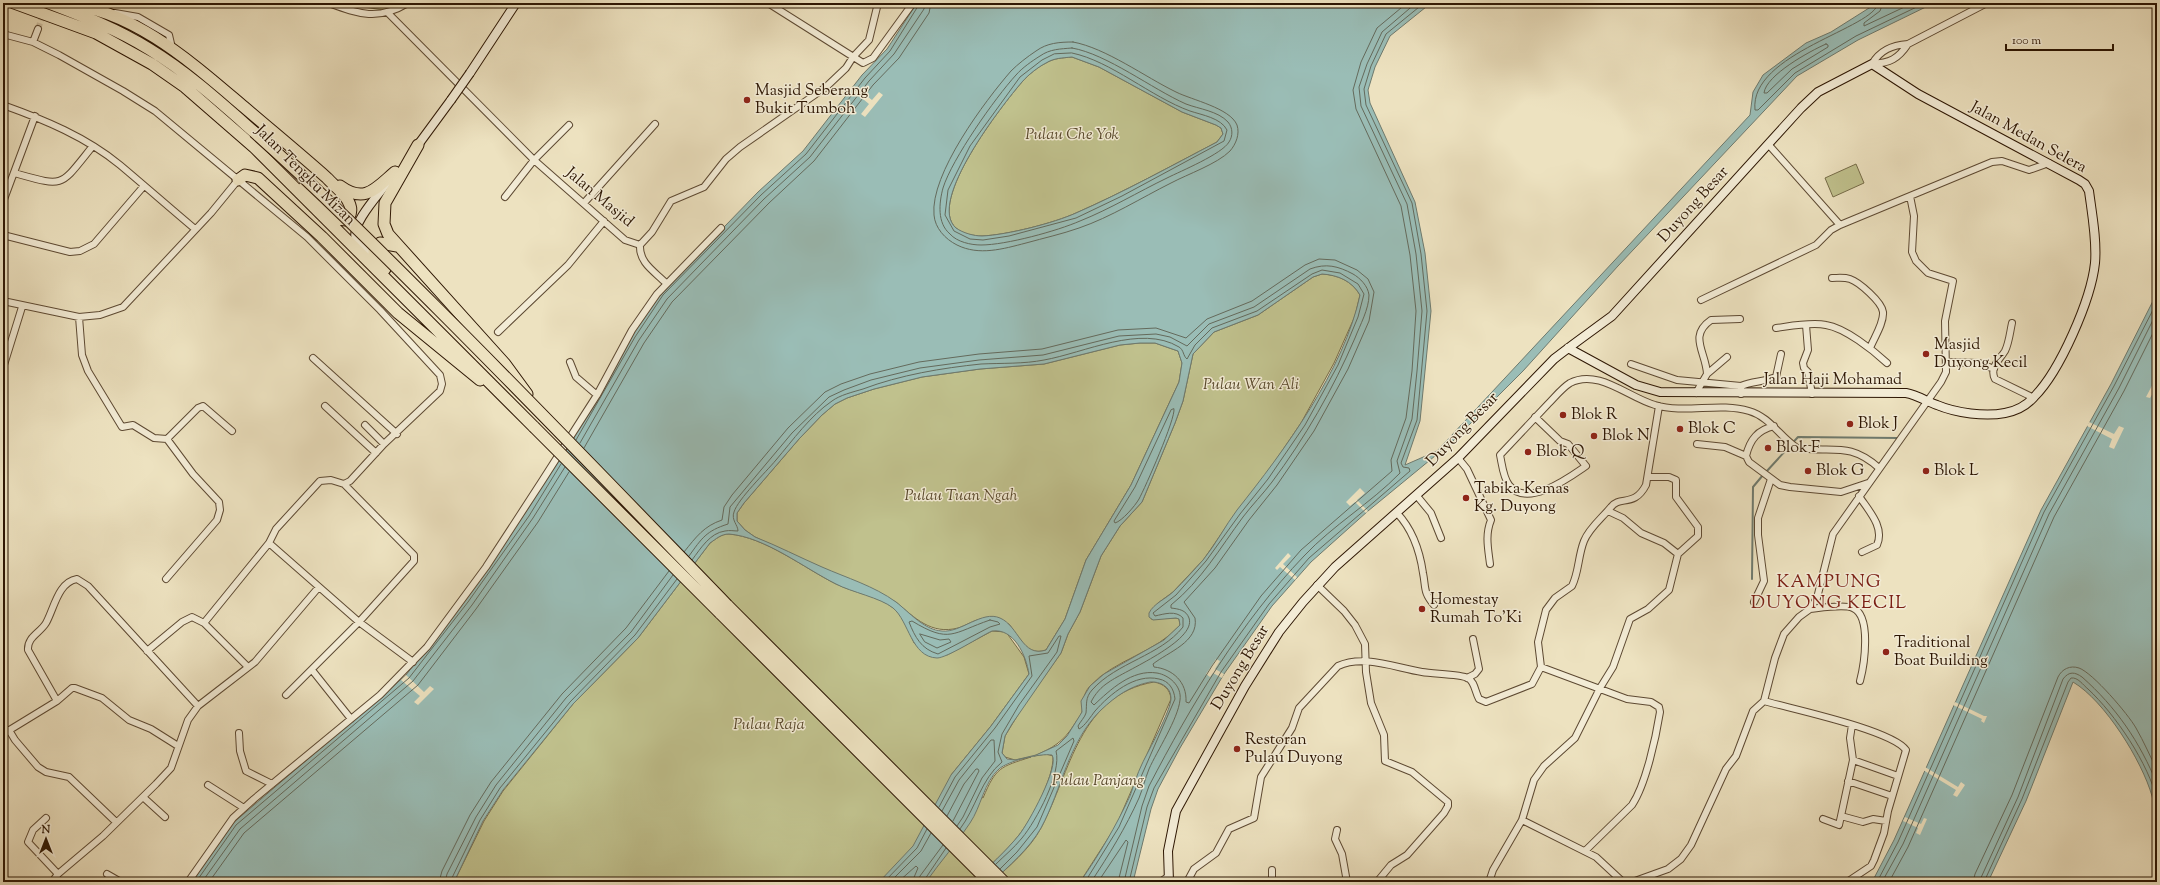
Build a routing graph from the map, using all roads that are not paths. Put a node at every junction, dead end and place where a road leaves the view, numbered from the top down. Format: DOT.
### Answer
graph roads {
  1 [pos="14,3"];
  2 [pos="49,3"];
  3 [pos="63,3"];
  4 [pos="328,3"];
  5 [pos="408,3"];
  6 [pos="516,3"];
  7 [pos="768,3"];
  8 [pos="878,3"];
  9 [pos="913,3"];
  10 [pos="1987,3"];
  11 [pos="388,13"];
  12 [pos="38,29"];
  13 [pos="3,34"];
  14 [pos="33,42"];
  15 [pos="1908,44"];
  16 [pos="853,57"];
  17 [pos="1872,64"];
  18 [pos="3,105"];
  19 [pos="35,116"];
  20 [pos="655,124"];
  21 [pos="569,125"];
  22 [pos="1768,144"];
  23 [pos="418,145"];
  24 [pos="92,147"];
  25 [pos="254,147"];
  26 [pos="534,160"];
  27 [pos="2049,163"];
  28 [pos="395,172"];
  29 [pos="14,173"];
  30 [pos="327,178"];
  31 [pos="238,180"];
  32 [pos="143,187"];
  33 [pos="1910,196"];
  34 [pos="505,197"];
  35 [pos="3,202"];
  36 [pos="584,203"];
  37 [pos="604,221"];
  38 [pos="1840,225"];
  39 [pos="721,228"];
  40 [pos="195,229"];
  41 [pos="3,235"];
  42 [pos="640,245"];
  43 [pos="397,246"];
  44 [pos="374,257"];
  45 [pos="1832,278"];
  46 [pos="666,283"];
  47 [pos="1701,300"];
  48 [pos="3,302"];
  49 [pos="410,302"];
  50 [pos="22,307"];
  51 [pos="79,317"];
  52 [pos="1740,319"];
  53 [pos="2012,323"];
  54 [pos="1806,325"];
  55 [pos="1776,328"];
  56 [pos="498,332"];
  57 [pos="1568,348"];
  58 [pos="1870,348"];
  59 [pos="1781,354"];
  60 [pos="1727,357"];
  61 [pos="313,358"];
  62 [pos="570,362"];
  63 [pos="1946,362"];
  64 [pos="1887,363"];
  65 [pos="1632,364"];
  66 [pos="3,368"];
  67 [pos="1994,369"];
  68 [pos="1707,374"];
  69 [pos="1619,376"];
  70 [pos="1701,383"];
  71 [pos="1612,386"];
  72 [pos="1741,390"];
  73 [pos="1696,393"];
  74 [pos="1812,394"];
  75 [pos="597,395"];
  76 [pos="2034,398"];
  77 [pos="1929,401"];
  78 [pos="325,406"];
  79 [pos="1659,406"];
  80 [pos="520,412"];
  81 [pos="543,415"];
  82 [pos="1535,417"];
  83 [pos="365,424"];
  84 [pos="1774,426"];
  85 [pos="232,431"];
  86 [pos="396,434"];
  87 [pos="166,439"];
  88 [pos="384,444"];
  89 [pos="1697,444"];
  90 [pos="376,453"];
  91 [pos="1746,456"];
  92 [pos="1458,458"];
  93 [pos="1879,468"];
  94 [pos="1648,477"];
  95 [pos="1770,478"];
  96 [pos="1868,483"];
  97 [pos="344,484"];
  98 [pos="1417,496"];
  99 [pos="1858,496"];
  100 [pos="1608,511"];
  101 [pos="1397,513"];
  102 [pos="1441,538"];
  103 [pos="269,543"];
  104 [pos="1862,552"];
  105 [pos="1678,554"];
  106 [pos="1490,564"];
  107 [pos="166,579"];
  108 [pos="1317,585"];
  109 [pos="318,588"];
  110 [pos="1754,602"];
  111 [pos="1434,605"];
  112 [pos="723,609"];
  113 [pos="1810,609"];
  114 [pos="359,622"];
  115 [pos="204,623"];
  116 [pos="1473,639"];
  117 [pos="147,651"];
  118 [pos="413,662"];
  119 [pos="1365,662"];
  120 [pos="248,667"];
  121 [pos="1541,668"];
  122 [pos="312,670"];
  123 [pos="1467,678"];
  124 [pos="1860,681"];
  125 [pos="1600,688"];
  126 [pos="286,695"];
  127 [pos="56,701"];
  128 [pos="1764,701"];
  129 [pos="198,706"];
  130 [pos="351,719"];
  131 [pos="1852,725"];
  132 [pos="9,730"];
  133 [pos="239,733"];
  134 [pos="3,734"];
  135 [pos="178,746"];
  136 [pos="1853,760"];
  137 [pos="1898,776"];
  138 [pos="1848,781"];
  139 [pos="208,785"];
  140 [pos="270,787"];
  141 [pos="1892,796"];
  142 [pos="143,797"];
  143 [pos="912,797"];
  144 [pos="244,808"];
  145 [pos="1841,816"];
  146 [pos="165,817"];
  147 [pos="46,818"];
  148 [pos="1824,819"];
  149 [pos="1522,820"];
  150 [pos="1886,820"];
  151 [pos="116,822"];
  152 [pos="1337,830"];
  153 [pos="1585,851"];
  154 [pos="1272,870"];
  155 [pos="58,874"];
  156 [pos="107,874"];
  157 [pos="1169,879"];
  158 [pos="52,882"];
  159 [pos="121,882"];
  160 [pos="188,882"];
  161 [pos="989,882"];
  162 [pos="1004,882"];
  163 [pos="1160,882"];
  164 [pos="1187,882"];
  165 [pos="1272,882"];
  166 [pos="1347,882"];
  167 [pos="1377,882"];
  168 [pos="1489,882"];
  169 [pos="1623,882"];
  170 [pos="1632,882"];
  171 [pos="1846,882"];
  1 -- 25 [label="highway, Jalan Tengku Mizan"];
  2 -- 81 [label="highway, Jalan Tengku Mizan, bridge"];
  3 -- 30 [label="highway"];
  4 -- 11 [label="street"];
  5 -- 11 [label="street"];
  6 -- 23 [label="street, bridge"];
  7 -- 16 [label="street"];
  8 -- 16 [label="street, Jalan Masjid"];
  9 -- 16 [label="street"];
  10 -- 15 [label="street, Duyong Besar"];
  11 -- 26 [label="street, Jalan Masjid"];
  12 -- 14 [label="street"];
  13 -- 14 [label="street"];
  14 -- 31 [label="street"];
  15 -- 17 [label="street, Duyong Besar"];
  15 -- 17 [label="street, Duyong Besar"];
  16 -- 42 [label="street, Jalan Masjid"];
  17 -- 22 [label="street, Duyong Besar"];
  17 -- 27 [label="street, Jalan Medan Selera"];
  18 -- 19 [label="street"];
  19 -- 24 [label="street"];
  19 -- 29 [label="street"];
  20 -- 36 [label="street"];
  21 -- 26 [label="street"];
  22 -- 38 [label="street"];
  22 -- 57 [label="street, Duyong Besar"];
  23 -- 28 [label="street"];
  23 -- 43 [label="highway"];
  24 -- 29 [label="street"];
  24 -- 32 [label="street"];
  25 -- 30 [label="highway"];
  25 -- 49 [label="highway, Jalan Tengku Mizan"];
  26 -- 34 [label="street"];
  26 -- 36 [label="street, Jalan Masjid"];
  27 -- 33 [label="street"];
  27 -- 76 [label="street, Jalan Medan Selera"];
  28 -- 30 [label="highway"];
  28 -- 44 [label="street"];
  29 -- 35 [label="street"];
  31 -- 40 [label="street"];
  31 -- 80 [label="highway"];
  31 -- 86 [label="street"];
  32 -- 40 [label="street"];
  32 -- 41 [label="street"];
  33 -- 38 [label="street"];
  33 -- 63 [label="street"];
  36 -- 37 [label="street, Jalan Masjid"];
  37 -- 42 [label="street, Jalan Masjid"];
  37 -- 56 [label="street"];
  38 -- 47 [label="street"];
  39 -- 46 [label="street"];
  40 -- 51 [label="street"];
  42 -- 46 [label="street"];
  43 -- 44 [label="highway"];
  43 -- 81 [label="highway"];
  44 -- 49 [label="highway"];
  45 -- 58 [label="street"];
  46 -- 75 [label="street"];
  48 -- 50 [label="street"];
  49 -- 80 [label="highway, Jalan Tengku Mizan"];
  50 -- 51 [label="street"];
  50 -- 66 [label="street"];
  51 -- 87 [label="street"];
  52 -- 68 [label="street"];
  53 -- 67 [label="street"];
  54 -- 55 [label="street"];
  54 -- 58 [label="street"];
  54 -- 74 [label="street"];
  57 -- 69 [label="street, Jalan Haji Mohamad"];
  57 -- 92 [label="street, Duyong Besar"];
  58 -- 64 [label="street"];
  59 -- 72 [label="street"];
  60 -- 68 [label="street"];
  61 -- 86 [label="street"];
  62 -- 75 [label="street"];
  63 -- 67 [label="street"];
  63 -- 77 [label="street"];
  65 -- 70 [label="street"];
  67 -- 76 [label="street"];
  68 -- 70 [label="street"];
  69 -- 71 [label="street"];
  69 -- 73 [label="street, Jalan Haji Mohamad"];
  70 -- 72 [label="street"];
  70 -- 73 [label="street"];
  71 -- 79 [label="street"];
  71 -- 82 [label="street"];
  72 -- 73 [label="street, Jalan Haji Mohamad"];
  72 -- 74 [label="street, Jalan Haji Mohamad"];
  74 -- 77 [label="street, Jalan Haji Mohamad"];
  75 -- 118 [label="street"];
  76 -- 77 [label="street, Jalan Medan Selera"];
  77 -- 93 [label="street"];
  78 -- 90 [label="street"];
  79 -- 84 [label="street"];
  79 -- 94 [label="street"];
  80 -- 112 [label="highway, Jalan Tengku Mizan, bridge"];
  81 -- 112 [label="highway, bridge"];
  82 -- 82 [label="street"];
  83 -- 88 [label="street"];
  84 -- 91 [label="street"];
  84 -- 93 [label="street"];
  85 -- 87 [label="street"];
  86 -- 88 [label="street"];
  87 -- 107 [label="street"];
  88 -- 90 [label="street"];
  89 -- 91 [label="street"];
  90 -- 97 [label="street"];
  91 -- 95 [label="street"];
  92 -- 98 [label="street, Duyong Besar"];
  92 -- 106 [label="street"];
  93 -- 96 [label="street"];
  94 -- 100 [label="street"];
  94 -- 105 [label="street"];
  95 -- 96 [label="street"];
  95 -- 110 [label="street"];
  96 -- 99 [label="street"];
  97 -- 103 [label="street"];
  97 -- 114 [label="street"];
  98 -- 101 [label="street, Duyong Besar"];
  98 -- 102 [label="street"];
  99 -- 104 [label="street"];
  99 -- 113 [label="street"];
  100 -- 105 [label="street"];
  100 -- 121 [label="street"];
  101 -- 108 [label="street, Duyong Besar"];
  101 -- 111 [label="street"];
  103 -- 109 [label="street"];
  103 -- 115 [label="street"];
  105 -- 125 [label="street"];
  108 -- 119 [label="street"];
  108 -- 157 [label="street, Duyong Besar"];
  109 -- 114 [label="street"];
  109 -- 120 [label="street"];
  112 -- 143 [label="highway"];
  113 -- 124 [label="street"];
  113 -- 128 [label="street"];
  114 -- 118 [label="street"];
  114 -- 122 [label="street"];
  115 -- 117 [label="street"];
  115 -- 120 [label="street"];
  116 -- 123 [label="street"];
  117 -- 127 [label="street"];
  117 -- 129 [label="street"];
  118 -- 130 [label="street"];
  119 -- 123 [label="street"];
  119 -- 164 [label="street"];
  119 -- 167 [label="street"];
  120 -- 129 [label="street"];
  121 -- 123 [label="street"];
  121 -- 125 [label="street"];
  122 -- 126 [label="street"];
  122 -- 130 [label="street"];
  125 -- 149 [label="street"];
  125 -- 153 [label="street"];
  127 -- 132 [label="street"];
  127 -- 135 [label="street"];
  128 -- 131 [label="street"];
  128 -- 170 [label="street"];
  129 -- 135 [label="street"];
  130 -- 140 [label="street"];
  131 -- 136 [label="street"];
  131 -- 137 [label="street"];
  132 -- 134 [label="street"];
  132 -- 151 [label="street"];
  133 -- 140 [label="street"];
  135 -- 142 [label="street"];
  136 -- 137 [label="street"];
  136 -- 138 [label="street"];
  137 -- 141 [label="street"];
  138 -- 141 [label="street"];
  138 -- 145 [label="street"];
  139 -- 144 [label="street"];
  140 -- 144 [label="street"];
  141 -- 150 [label="street"];
  142 -- 146 [label="street"];
  142 -- 151 [label="street"];
  143 -- 161 [label="highway"];
  143 -- 162 [label="highway"];
  144 -- 160 [label="street"];
  145 -- 148 [label="street"];
  145 -- 150 [label="street"];
  147 -- 155 [label="street"];
  149 -- 153 [label="street"];
  149 -- 168 [label="street"];
  150 -- 171 [label="street"];
  151 -- 155 [label="street"];
  152 -- 166 [label="street"];
  153 -- 169 [label="street"];
  154 -- 165 [label="street"];
  155 -- 158 [label="street"];
  156 -- 159 [label="street"];
  157 -- 163 [label="street"];
}
